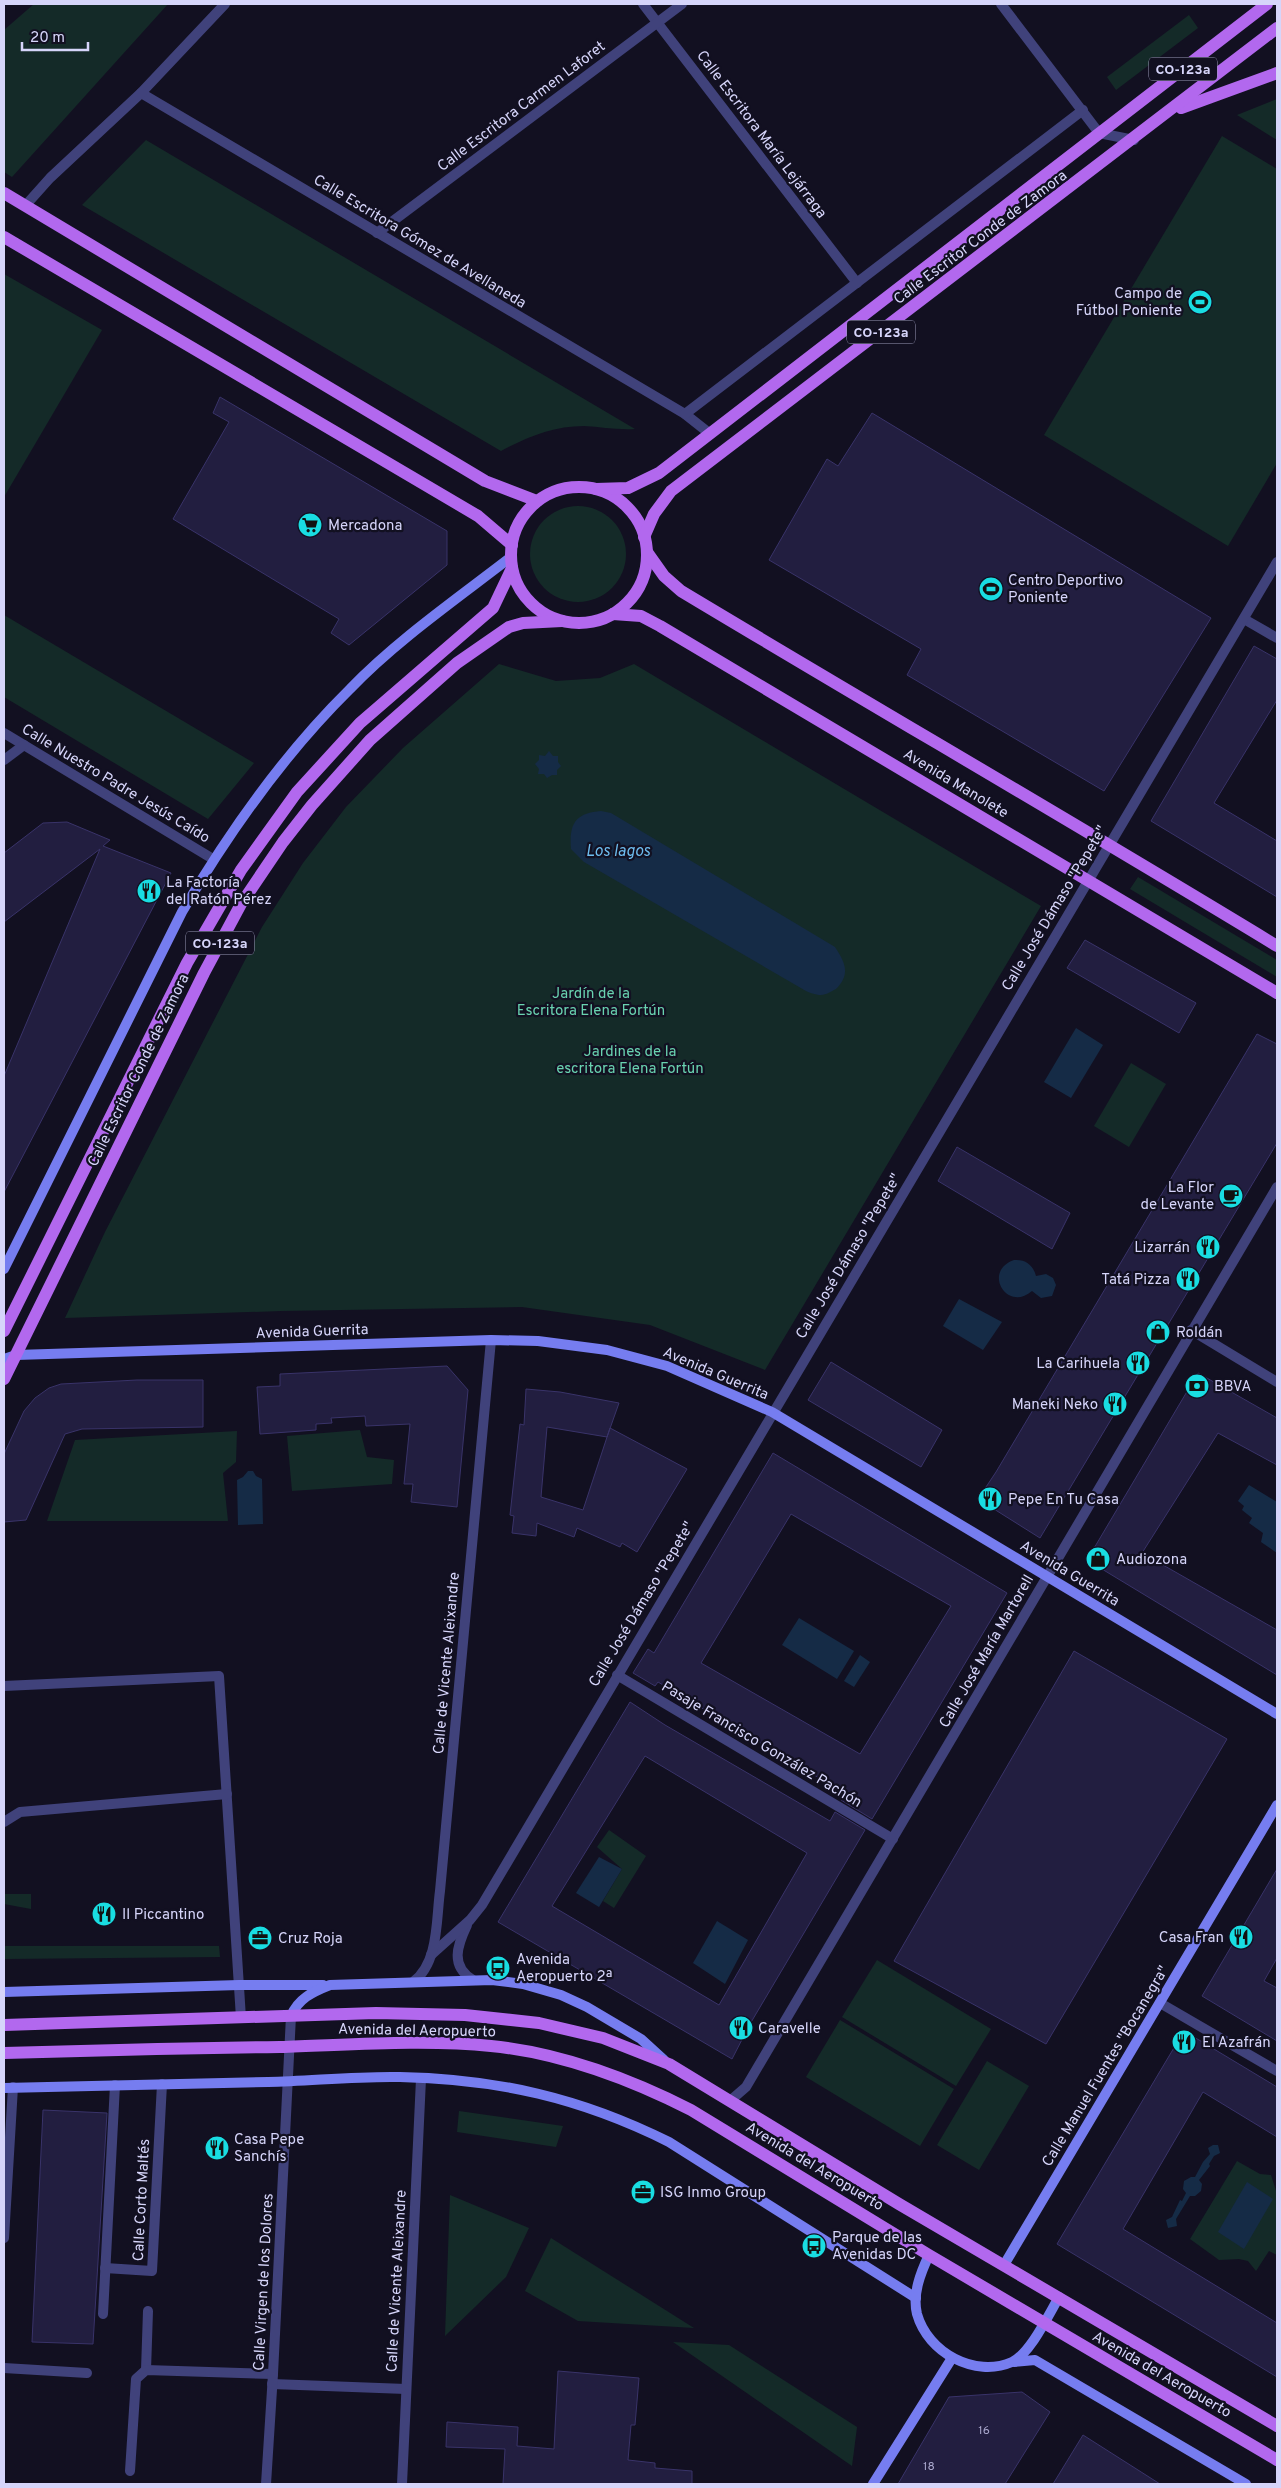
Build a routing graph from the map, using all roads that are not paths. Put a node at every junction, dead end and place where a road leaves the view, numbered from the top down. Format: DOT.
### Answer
graph roads {
  1 [pos="225,4"];
  2 [pos="643,4"];
  3 [pos="682,4"];
  4 [pos="1001,4"];
  5 [pos="1267,4"];
  6 [pos="657,22"];
  7 [pos="1277,28"];
  8 [pos="1277,73"];
  9 [pos="141,93"];
  10 [pos="1082,110"];
  11 [pos="1170,112"];
  12 [pos="1099,133"];
  13 [pos="1134,140"];
  14 [pos="4,193"];
  15 [pos="25,206"];
  16 [pos="377,233"];
  17 [pos="4,237"];
  18 [pos="857,283"];
  19 [pos="685,414"];
  20 [pos="709,433"];
  21 [pos="596,489"];
  22 [pos="537,501"];
  23 [pos="644,537"];
  24 [pos="647,552"];
  25 [pos="512,557"];
  26 [pos="1277,562"];
  27 [pos="613,614"];
  28 [pos="1244,618"];
  29 [pos="562,620"];
  30 [pos="1277,638"];
  31 [pos="4,733"];
  32 [pos="24,745"];
  33 [pos="4,760"];
  34 [pos="1109,844"];
  35 [pos="213,859"];
  36 [pos="1088,881"];
  37 [pos="1277,946"];
  38 [pos="1277,993"];
  39 [pos="1277,1187"];
  40 [pos="4,1269"];
  41 [pos="1191,1330"];
  42 [pos="4,1332"];
  43 [pos="491,1340"];
  44 [pos="10,1357"];
  45 [pos="4,1379"];
  46 [pos="1277,1382"];
  47 [pos="772,1412"];
  48 [pos="1047,1576"];
  49 [pos="617,1675"];
  50 [pos="4,1686"];
  51 [pos="1277,1714"];
  52 [pos="227,1794"];
  53 [pos="1277,1805"];
  54 [pos="4,1822"];
  55 [pos="893,1840"];
  56 [pos="470,1920"];
  57 [pos="432,1955"];
  58 [pos="474,1980"];
  59 [pos="413,1982"];
  60 [pos="240,1985"];
  61 [pos="330,1985"];
  62 [pos="4,1992"];
  63 [pos="1160,2003"];
  64 [pos="291,2016"];
  65 [pos="241,2018"];
  66 [pos="4,2025"];
  67 [pos="289,2046"];
  68 [pos="4,2053"];
  69 [pos="669,2064"];
  70 [pos="1277,2071"];
  71 [pos="421,2078"];
  72 [pos="288,2081"];
  73 [pos="162,2084"];
  74 [pos="115,2085"];
  75 [pos="8,2088"];
  76 [pos="731,2100"];
  77 [pos="4,2238"];
  78 [pos="929,2255"];
  79 [pos="1004,2264"];
  80 [pos="106,2268"];
  81 [pos="1059,2297"];
  82 [pos="916,2298"];
  83 [pos="148,2311"];
  84 [pos="103,2314"];
  85 [pos="1044,2323"];
  86 [pos="952,2358"];
  87 [pos="1014,2362"];
  88 [pos="4,2368"];
  89 [pos="146,2370"];
  90 [pos="87,2373"];
  91 [pos="273,2379"];
  92 [pos="406,2390"];
  93 [pos="1277,2426"];
  94 [pos="1277,2460"];
  95 [pos="130,2471"];
  96 [pos="266,2484"];
  97 [pos="402,2484"];
  98 [pos="873,2484"];
  99 [pos="1246,2484"];
  1 -- 9 [label="street"];
  2 -- 6 [label="street, Calle Escritora María Lejárraga"];
  3 -- 6 [label="street, Calle Escritora Carmen Laforet"];
  4 -- 10 [label="street"];
  5 -- 12 [label="main road, Calle Escritor Conde de Zamora / CO-123a"];
  6 -- 16 [label="street, Calle Escritora Carmen Laforet"];
  6 -- 18 [label="street, Calle Escritora María Lejárraga"];
  7 -- 11 [label="main road, Calle Escritor Conde de Zamora / CO-123a"];
  8 -- 11 [label="main road"];
  9 -- 15 [label="street"];
  9 -- 16 [label="street, Calle Escritora Gómez de Avellaneda"];
  10 -- 12 [label="street"];
  10 -- 18 [label="street"];
  11 -- 13 [label="main road, Calle Escritor Conde de Zamora / CO-123a"];
  12 -- 13 [label="street"];
  12 -- 20 [label="main road, Calle Escritor Conde de Zamora / CO-123a"];
  13 -- 23 [label="main road, Calle Escritor Conde de Zamora / CO-123a"];
  14 -- 15 [label="main road"];
  15 -- 22 [label="main road"];
  16 -- 19 [label="street, Calle Escritora Gómez de Avellaneda"];
  17 -- 25 [label="main road"];
  18 -- 19 [label="street"];
  19 -- 20 [label="street"];
  20 -- 21 [label="main road, Calle Escritor Conde de Zamora / CO-123a"];
  21 -- 22 [label="main road"];
  21 -- 23 [label="main road"];
  22 -- 25 [label="main road"];
  23 -- 24 [label="main road"];
  24 -- 27 [label="main road"];
  24 -- 34 [label="main road, Avenida Manolete"];
  25 -- 29 [label="main road"];
  25 -- 35 [label="street, Calle Escritor Conde de Zamora"];
  25 -- 42 [label="main road, Calle Escritor Conde de Zamora / CO-123a"];
  26 -- 28 [label="street, Calle José Dámaso \"Pepete\""];
  27 -- 29 [label="main road"];
  27 -- 36 [label="main road, Avenida Manolete"];
  28 -- 30 [label="street"];
  28 -- 34 [label="street, Calle José Dámaso \"Pepete\""];
  29 -- 44 [label="main road, Calle Escritor Conde de Zamora / CO-123a"];
  31 -- 32 [label="street, Calle Nuestro Padre Jesús Caído"];
  32 -- 33 [label="street"];
  32 -- 35 [label="street, Calle Nuestro Padre Jesús Caído"];
  34 -- 36 [label="street, Calle José Dámaso \"Pepete\""];
  34 -- 37 [label="main road, Avenida Manolete"];
  35 -- 40 [label="street, Calle Escritor Conde de Zamora"];
  36 -- 38 [label="main road, Avenida Manolete"];
  36 -- 47 [label="street, Calle José Dámaso \"Pepete\""];
  39 -- 41 [label="street, Calle José María Martorell"];
  41 -- 46 [label="street"];
  41 -- 48 [label="street, Calle José María Martorell"];
  43 -- 44 [label="street, Avenida Guerrita"];
  43 -- 47 [label="street, Avenida Guerrita"];
  43 -- 57 [label="street, Calle de Vicente Aleixandre"];
  44 -- 45 [label="main road, Calle Escritor Conde de Zamora / CO-123a"];
  47 -- 48 [label="street, Avenida Guerrita"];
  47 -- 49 [label="street, Calle José Dámaso \"Pepete\""];
  48 -- 51 [label="street, Avenida Guerrita"];
  48 -- 55 [label="street, Calle José María Martorell"];
  49 -- 55 [label="street, Pasaje Francisco González Pachón"];
  49 -- 56 [label="street, Calle José Dámaso \"Pepete\""];
  50 -- 52 [label="street"];
  52 -- 54 [label="street"];
  52 -- 60 [label="street"];
  53 -- 63 [label="street, Calle Manuel Fuentes \"Bocanegra\""];
  55 -- 76 [label="street, Calle José María Martorell"];
  56 -- 57 [label="street, Calle José Dámaso \"Pepete\""];
  56 -- 58 [label="street"];
  57 -- 59 [label="street, Calle de Vicente Aleixandre"];
  58 -- 59 [label="street, Avenida del Aeropuerto"];
  58 -- 69 [label="street, Avenida del Aeropuerto"];
  59 -- 61 [label="street, Avenida del Aeropuerto"];
  60 -- 61 [label="street, Avenida del Aeropuerto"];
  60 -- 62 [label="street, Avenida del Aeropuerto"];
  60 -- 65 [label="street"];
  61 -- 64 [label="street, Avenida del Aeropuerto"];
  63 -- 70 [label="street"];
  63 -- 79 [label="street, Calle Manuel Fuentes \"Bocanegra\""];
  64 -- 65 [label="main road, Avenida del Aeropuerto"];
  64 -- 67 [label="street"];
  64 -- 69 [label="main road, Avenida del Aeropuerto"];
  65 -- 66 [label="main road, Avenida del Aeropuerto"];
  67 -- 68 [label="main road, Avenida del Aeropuerto"];
  67 -- 72 [label="street"];
  67 -- 78 [label="main road, Avenida del Aeropuerto"];
  69 -- 76 [label="main road, Avenida del Aeropuerto"];
  71 -- 72 [label="street"];
  71 -- 82 [label="street"];
  71 -- 92 [label="street, Calle de Vicente Aleixandre"];
  72 -- 73 [label="street"];
  72 -- 91 [label="street, Calle Virgen de los Dolores"];
  73 -- 74 [label="street"];
  73 -- 80 [label="street, Calle Corto Maltés"];
  74 -- 75 [label="street"];
  74 -- 80 [label="street"];
  75 -- 77 [label="street"];
  76 -- 79 [label="main road, Avenida del Aeropuerto"];
  78 -- 82 [label="street"];
  78 -- 85 [label="main road, Avenida del Aeropuerto"];
  79 -- 81 [label="main road, Avenida del Aeropuerto"];
  80 -- 84 [label="street"];
  81 -- 85 [label="street"];
  81 -- 93 [label="main road, Avenida del Aeropuerto"];
  82 -- 86 [label="street"];
  83 -- 89 [label="street"];
  85 -- 87 [label="street"];
  85 -- 94 [label="main road, Avenida del Aeropuerto"];
  86 -- 87 [label="street"];
  86 -- 98 [label="street"];
  87 -- 99 [label="street"];
  88 -- 90 [label="street"];
  89 -- 91 [label="street"];
  89 -- 95 [label="street"];
  91 -- 92 [label="street"];
  91 -- 96 [label="street, Calle Virgen de los Dolores"];
  92 -- 97 [label="street, Calle de Vicente Aleixandre"];
}
